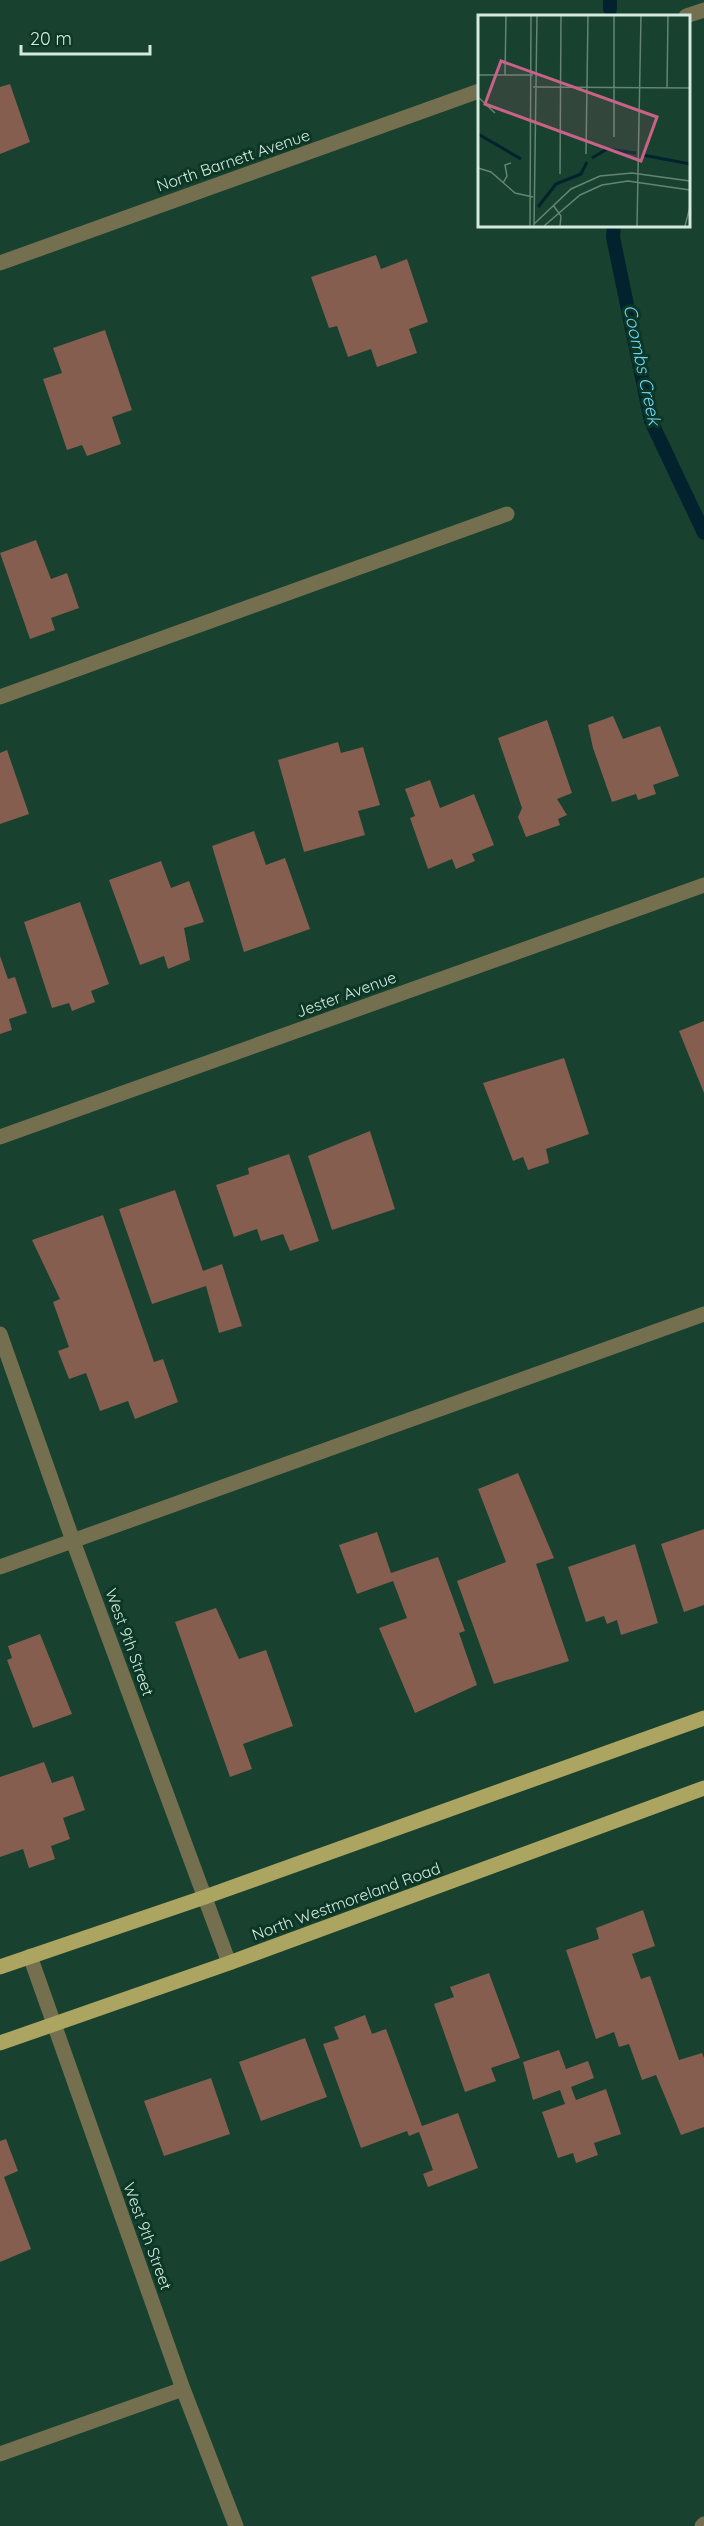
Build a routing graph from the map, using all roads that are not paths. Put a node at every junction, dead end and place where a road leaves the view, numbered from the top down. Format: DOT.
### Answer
graph roads {
  1 [pos="704,10"];
  2 [pos="689,15"];
  3 [pos="478,91"];
  4 [pos="0,263"];
  5 [pos="507,514"];
  6 [pos="0,697"];
  7 [pos="704,885"];
  8 [pos="0,1137"];
  9 [pos="704,1314"];
  10 [pos="0,1334"];
  11 [pos="73,1541"];
  12 [pos="0,1567"];
  13 [pos="704,1718"];
  14 [pos="704,1788"];
  15 [pos="205,1897"];
  16 [pos="30,1956"];
  17 [pos="229,1963"];
  18 [pos="0,1966"];
  19 [pos="54,2024"];
  20 [pos="0,2043"];
  21 [pos="183,2389"];
  22 [pos="0,2454"];
  23 [pos="236,2526"];
  1 -- 2 [label="street"];
  3 -- 4 [label="street, North Barnett Avenue"];
  5 -- 6 [label="street"];
  7 -- 8 [label="street, Jester Avenue"];
  9 -- 11 [label="street"];
  10 -- 11 [label="street, West 9th Street"];
  11 -- 12 [label="street"];
  11 -- 15 [label="street, West 9th Street"];
  13 -- 15 [label="main road"];
  14 -- 17 [label="main road, North Westmoreland Road"];
  15 -- 16 [label="main road"];
  15 -- 17 [label="street, West 9th Street"];
  16 -- 18 [label="main road"];
  16 -- 19 [label="street, West 9th Street"];
  17 -- 19 [label="main road, North Westmoreland Road"];
  19 -- 20 [label="main road, North Westmoreland Road"];
  19 -- 21 [label="street, West 9th Street"];
  21 -- 22 [label="street"];
  21 -- 23 [label="street, West 9th Street"];
}
